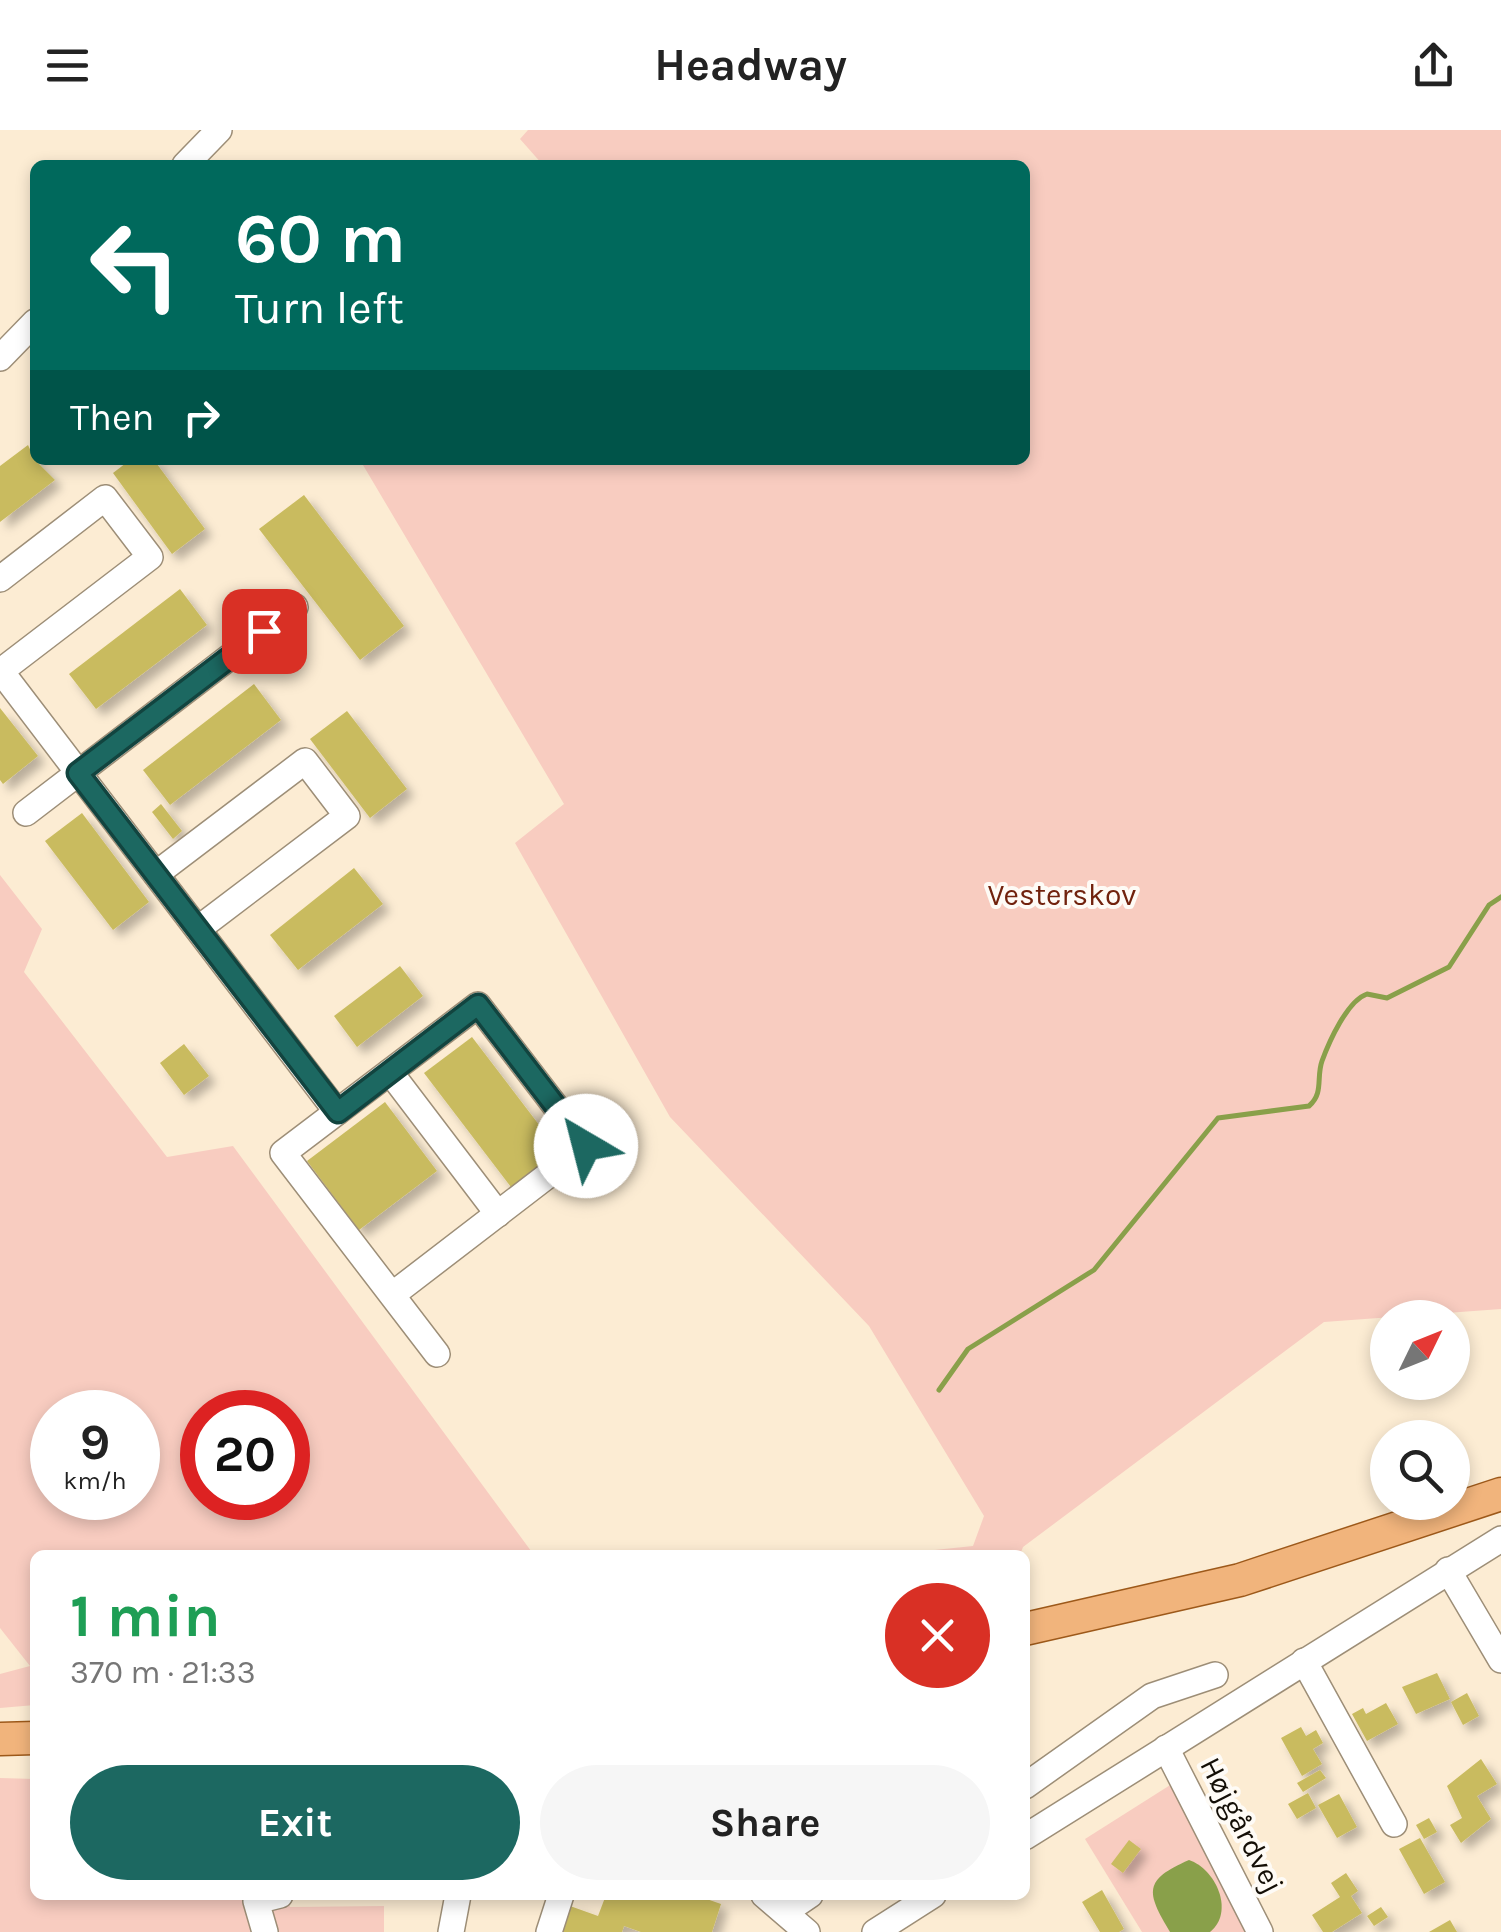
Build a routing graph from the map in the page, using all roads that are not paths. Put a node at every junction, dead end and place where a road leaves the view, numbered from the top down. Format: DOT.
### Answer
graph roads {
  1 [pos="218,130"];
  2 [pos="190,160"];
  3 [pos="30,327"];
  4 [pos="0,358"];
  5 [pos="0,579"];
  6 [pos="295,607"];
  7 [pos="0,670"];
  8 [pos="78,773"];
  9 [pos="26,813"];
  10 [pos="156,874"];
  11 [pos="198,930"];
  12 [pos="390,1072"];
  13 [pos="338,1112"];
  14 [pos="498,1214"];
  15 [pos="392,1295"];
  16 [pos="437,1354"];
  17 [pos="1501,1473"];
  18 [pos="1470,1485"];
  19 [pos="1501,1494"];
  20 [pos="1370,1519"];
  21 [pos="1501,1539"];
  22 [pos="1448,1570"];
  23 [pos="1030,1608"];
  24 [pos="1030,1627"];
  25 [pos="1501,1660"];
  26 [pos="1304,1661"];
  27 [pos="1215,1675"];
  28 [pos="30,1738"];
  29 [pos="0,1739"];
  30 [pos="1166,1748"];
  31 [pos="1030,1782"];
  32 [pos="1394,1824"];
  33 [pos="1030,1834"];
  34 [pos="260,1900"];
  35 [pos="457,1900"];
  36 [pos="474,1900"];
  37 [pos="559,1900"];
  38 [pos="770,1900"];
  39 [pos="803,1900"];
  40 [pos="925,1900"];
  41 [pos="785,1912"];
  42 [pos="266,1932"];
  43 [pos="451,1932"];
  44 [pos="469,1932"];
  45 [pos="549,1932"];
  46 [pos="807,1932"];
  47 [pos="875,1932"];
  48 [pos="1260,1932"];
  1 -- 2 [label="street"];
  3 -- 4 [label="street"];
  5 -- 7 [label="street"];
  6 -- 8 [label="street"];
  7 -- 8 [label="street"];
  8 -- 9 [label="street"];
  8 -- 10 [label="street"];
  10 -- 11 [label="street"];
  10 -- 11 [label="street"];
  11 -- 13 [label="street"];
  12 -- 13 [label="street"];
  12 -- 14 [label="street"];
  12 -- 14 [label="street"];
  13 -- 15 [label="street"];
  14 -- 15 [label="street"];
  15 -- 16 [label="street"];
  17 -- 18 [label="main road"];
  19 -- 24 [label="main road"];
  20 -- 23 [label="main road"];
  21 -- 22 [label="street"];
  22 -- 25 [label="street"];
  22 -- 26 [label="street"];
  26 -- 30 [label="street"];
  26 -- 32 [label="street"];
  27 -- 31 [label="street"];
  28 -- 29 [label="main road"];
  30 -- 33 [label="street"];
  30 -- 48 [label="street, Højgårdvej"];
  34 -- 42 [label="street"];
  35 -- 43 [label="street"];
  36 -- 44 [label="street"];
  37 -- 45 [label="street"];
  38 -- 41 [label="street"];
  39 -- 41 [label="street"];
  40 -- 47 [label="street"];
  41 -- 46 [label="street"];
}
